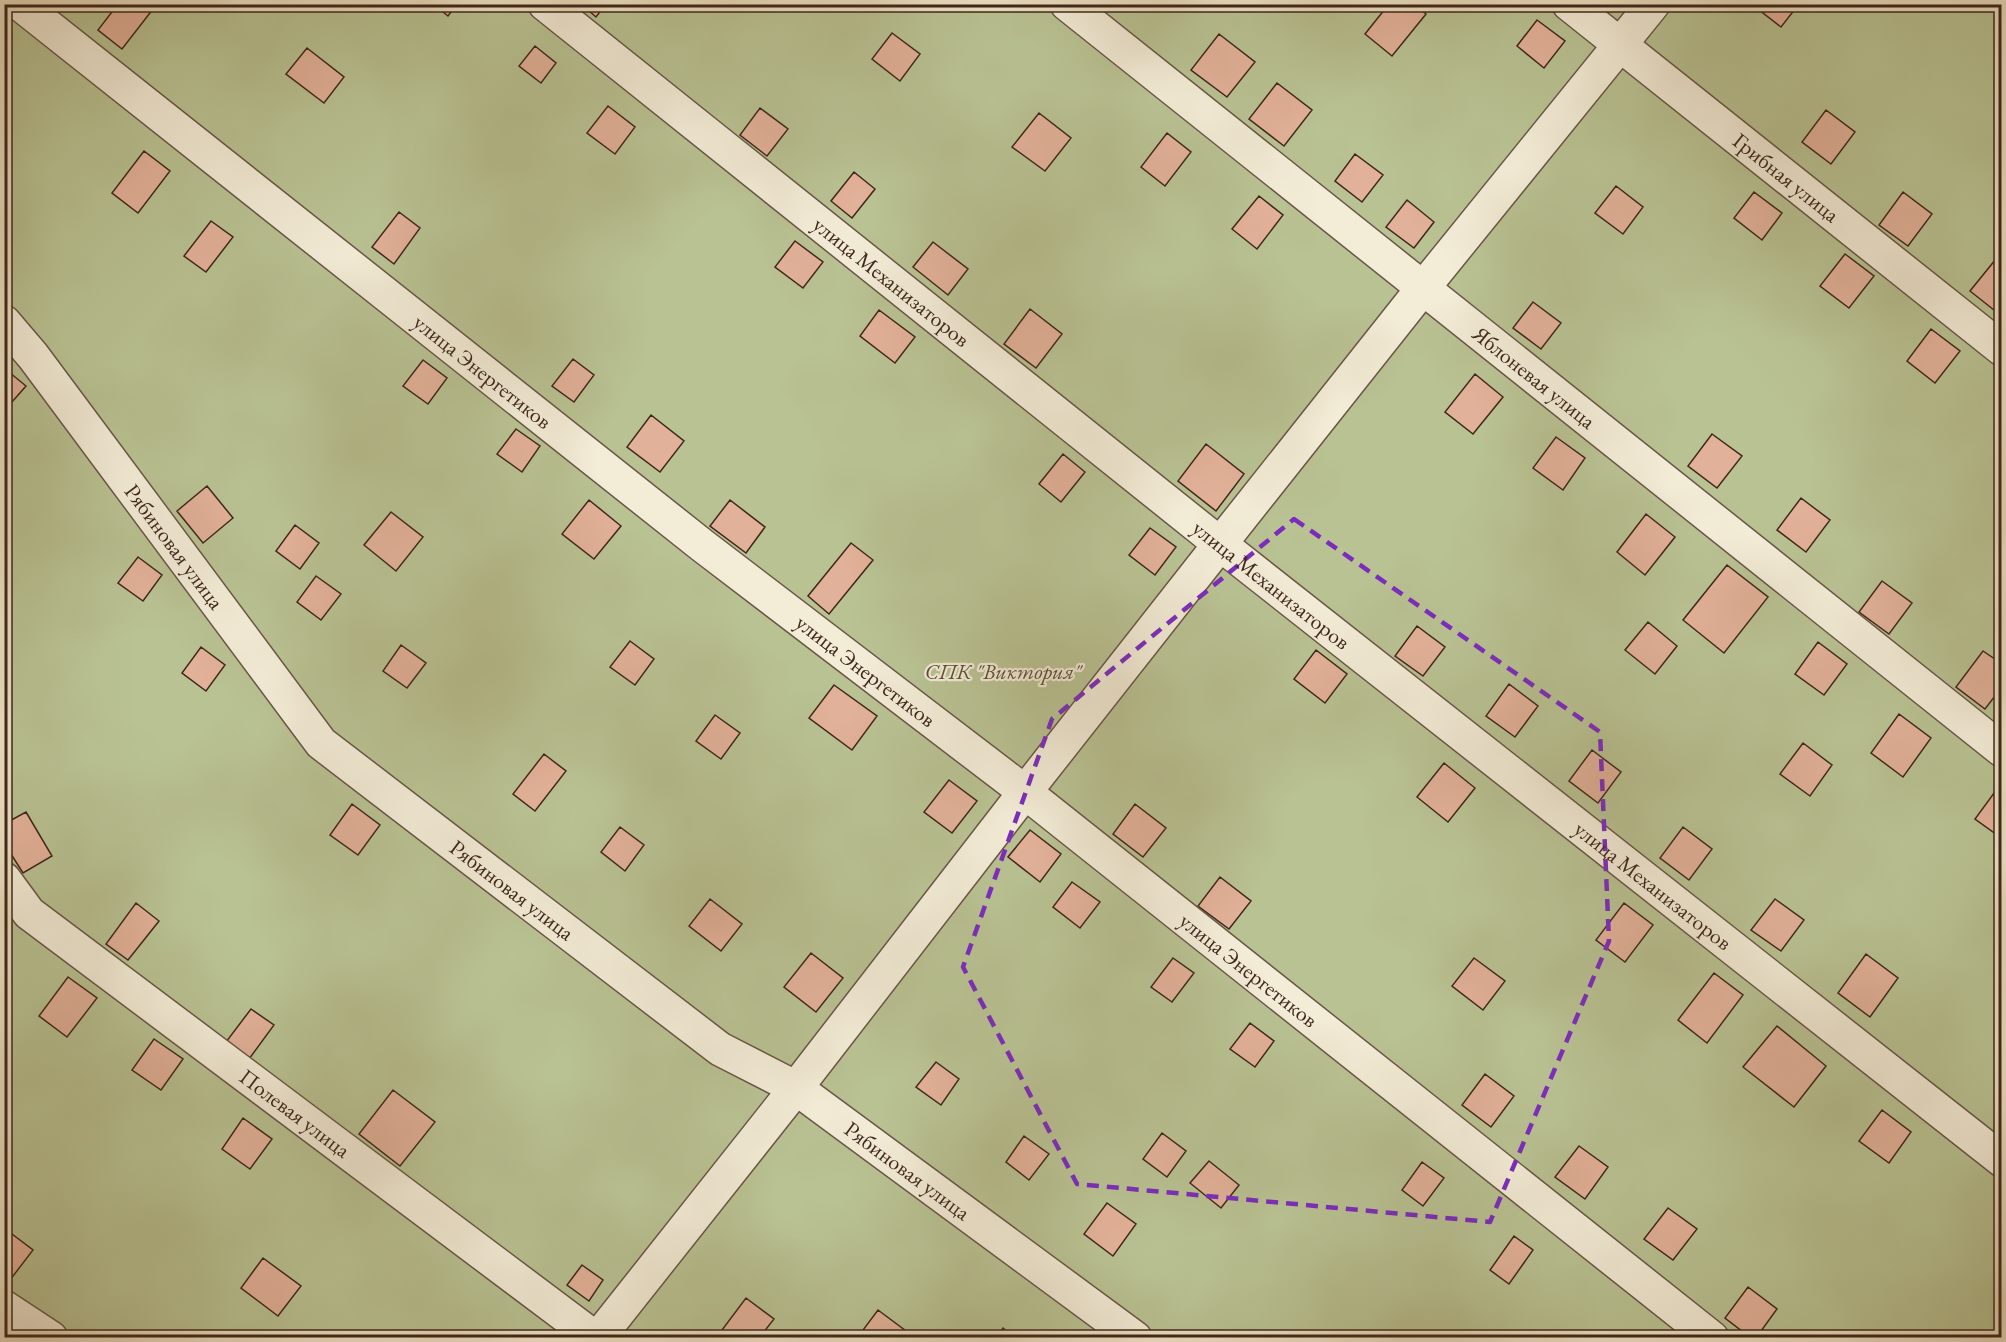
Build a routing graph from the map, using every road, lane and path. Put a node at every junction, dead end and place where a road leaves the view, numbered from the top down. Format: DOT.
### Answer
graph roads {
  1 [pos="20,4"];
  2 [pos="545,4"];
  3 [pos="1067,4"];
  4 [pos="1569,4"];
  5 [pos="1653,4"];
  6 [pos="1621,45"];
  7 [pos="1423,288"];
  8 [pos="4,322"];
  9 [pos="2001,349"];
  10 [pos="1220,544"];
  11 [pos="2001,750"];
  12 [pos="1025,792"];
  13 [pos="4,879"];
  14 [pos="796,1088"];
  15 [pos="2001,1160"];
  16 [pos="4,1306"];
  17 [pos="51,1338"];
  18 [pos="596,1338"];
  19 [pos="1135,1338"];
  20 [pos="1712,1338"];
  1 -- 12 [label="street, улица Энергетиков"];
  2 -- 10 [label="street, улица Механизаторов"];
  3 -- 7 [label="street, Яблоневая улица"];
  4 -- 6 [label="street, Грибная улица"];
  5 -- 6 [label="street"];
  6 -- 7 [label="street"];
  6 -- 9 [label="street, Грибная улица"];
  7 -- 10 [label="street"];
  7 -- 11 [label="street, Яблоневая улица"];
  8 -- 14 [label="street, Рябиновая улица"];
  10 -- 12 [label="street"];
  10 -- 15 [label="street, улица Механизаторов"];
  12 -- 14 [label="street"];
  12 -- 20 [label="street, улица Энергетиков"];
  13 -- 18 [label="street, Полевая улица"];
  14 -- 18 [label="street"];
  14 -- 19 [label="street, Рябиновая улица"];
  16 -- 17 [label="street"];
}
